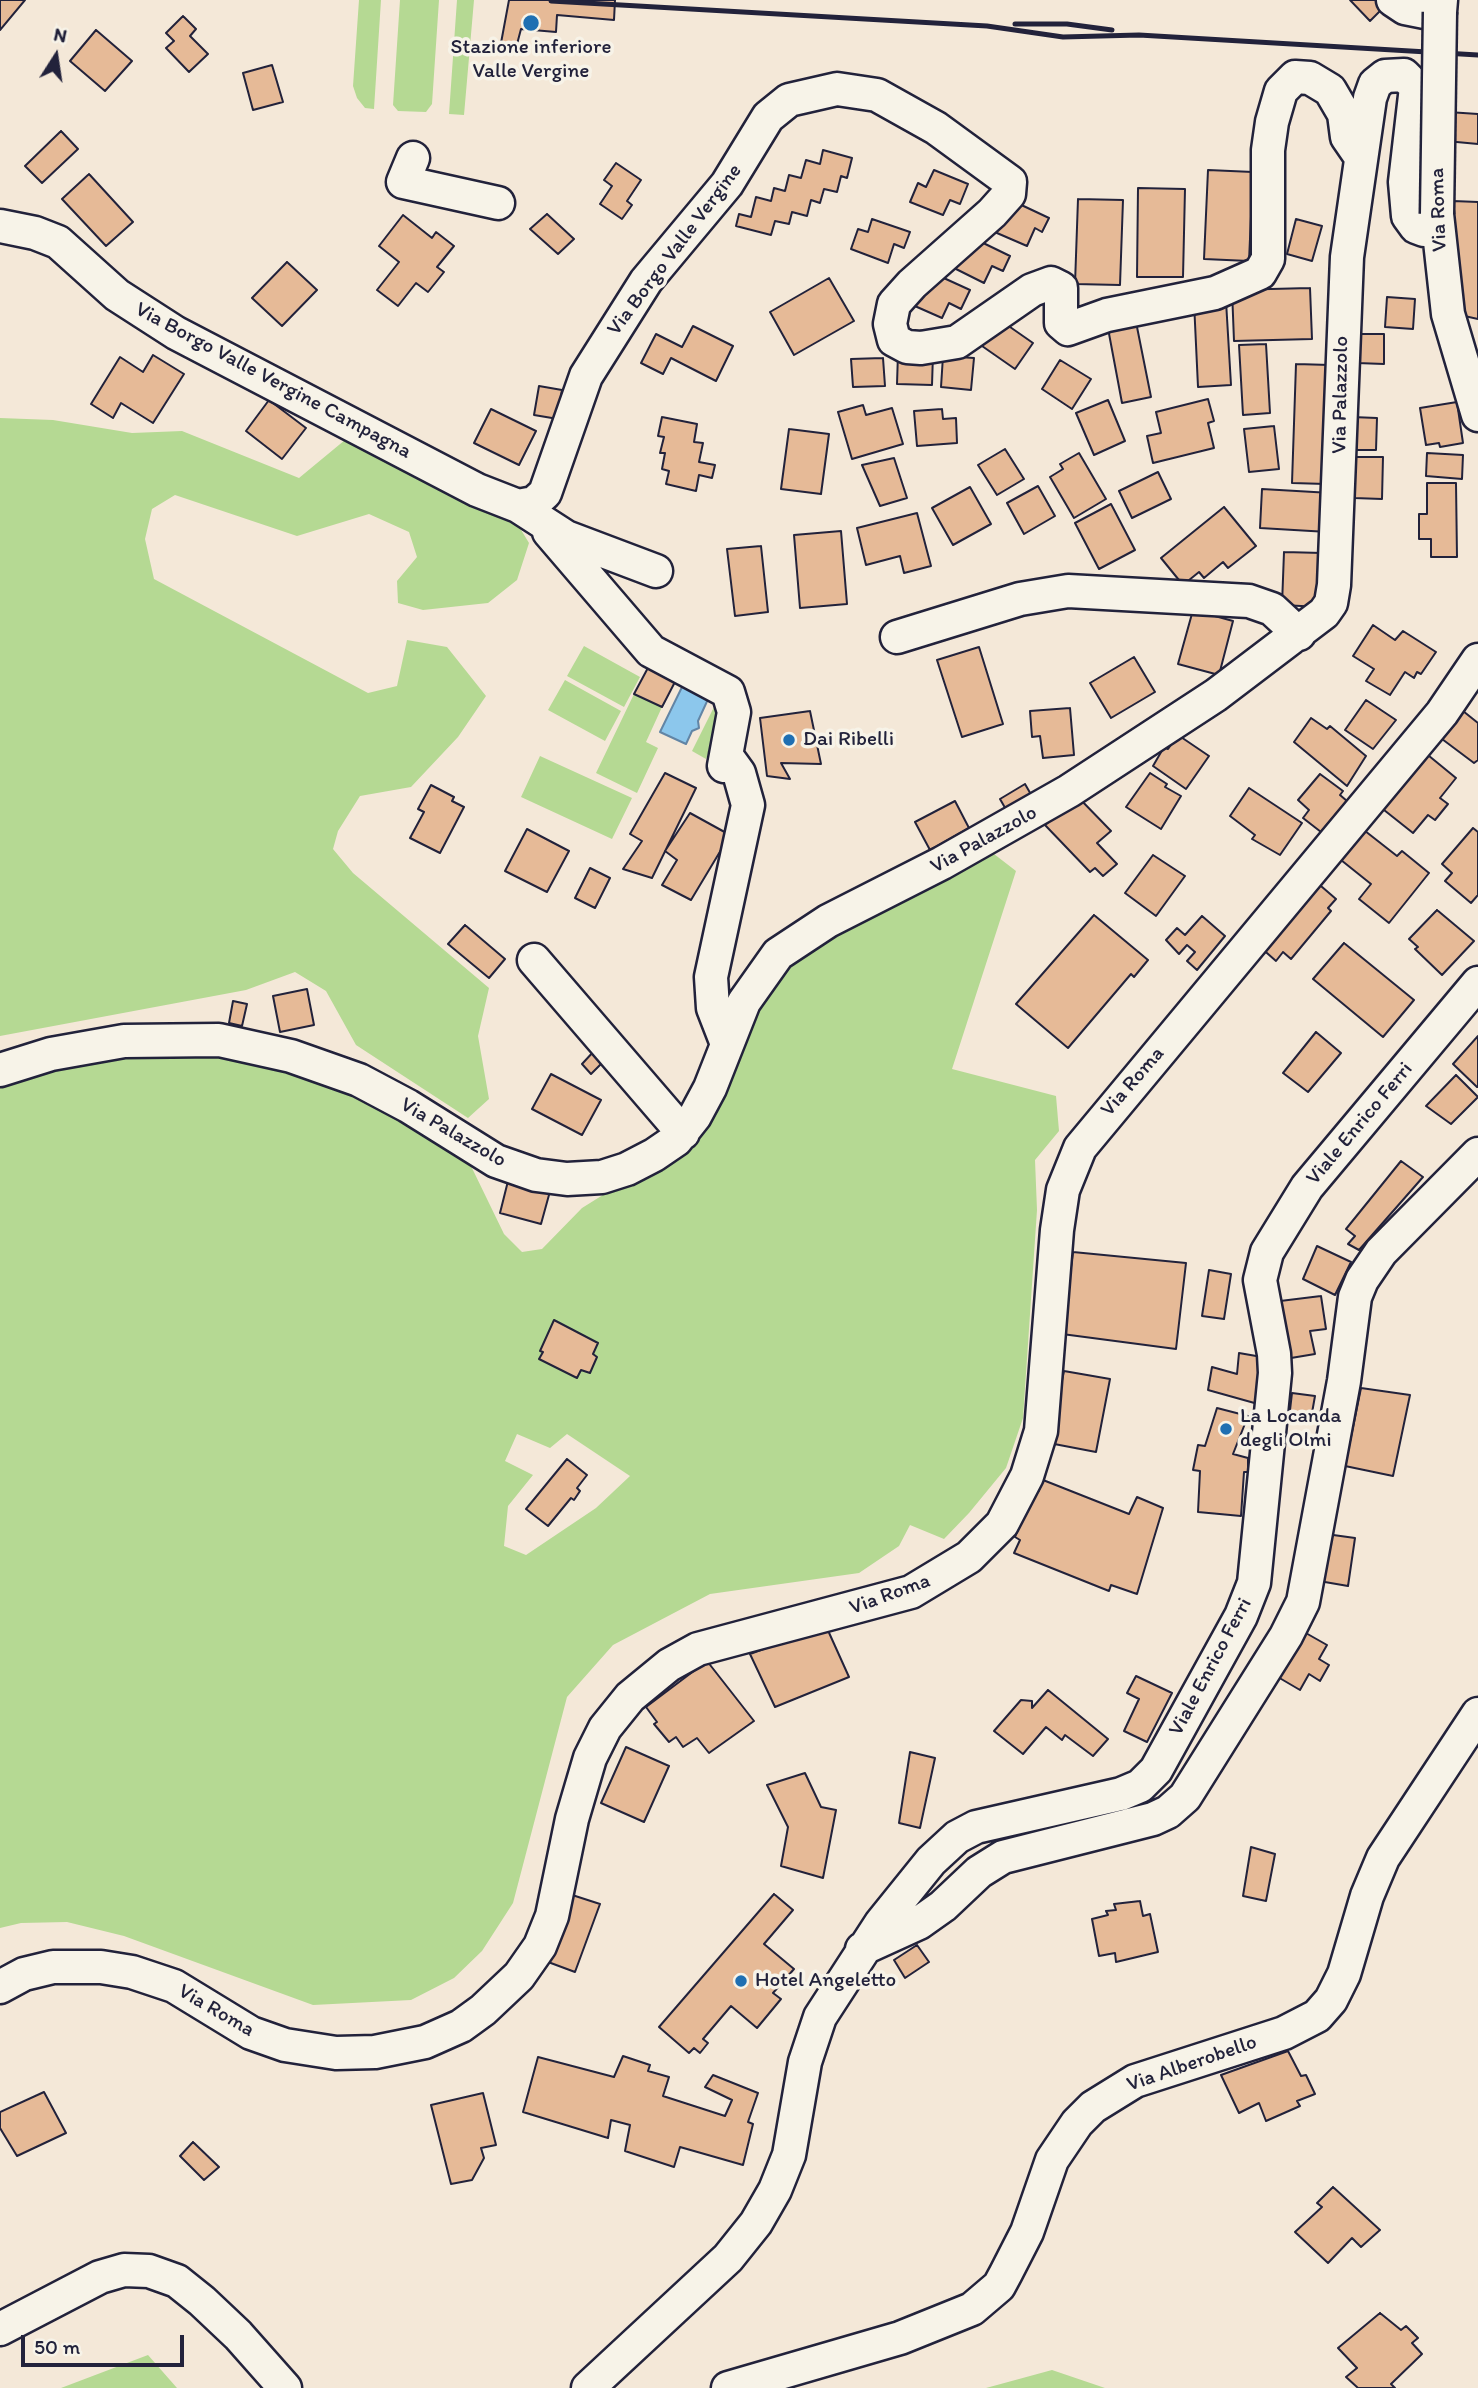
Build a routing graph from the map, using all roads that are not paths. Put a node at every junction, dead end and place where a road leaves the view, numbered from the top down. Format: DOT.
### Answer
graph roads {
  1 [pos="1393,0"];
  2 [pos="1441,6"];
  3 [pos="1359,156"];
  4 [pos="404,180"];
  5 [pos="498,203"];
  6 [pos="1437,214"];
  7 [pos="0,226"];
  8 [pos="1478,415"];
  9 [pos="528,513"];
  10 [pos="656,571"];
  11 [pos="1299,634"];
  12 [pos="897,637"];
  13 [pos="1478,660"];
  14 [pos="534,960"];
  15 [pos="1478,983"];
  16 [pos="727,1044"];
  17 [pos="0,1070"];
  18 [pos="683,1133"];
  19 [pos="1478,1154"];
  20 [pos="1478,1714"];
  21 [pos="862,1949"];
  22 [pos="0,1987"];
  23 [pos="0,2329"];
  24 [pos="285,2388"];
  25 [pos="588,2388"];
  26 [pos="727,2388"];
  1 -- 2 [label="street"];
  2 -- 6 [label="street, Via Roma, bridge"];
  3 -- 6 [label="street, Via Palazzolo"];
  3 -- 9 [label="street, Via Borgo Valle Vergine"];
  3 -- 11 [label="street, Via Palazzolo"];
  4 -- 5 [label="street"];
  6 -- 8 [label="street, Via Roma"];
  7 -- 9 [label="street, Via Borgo Valle Vergine Campagna"];
  9 -- 10 [label="street, Via Borgo Valle Vergine Campagna"];
  9 -- 16 [label="street"];
  11 -- 12 [label="street"];
  11 -- 16 [label="street, Via Palazzolo"];
  13 -- 22 [label="street, Via Roma"];
  14 -- 18 [label="street"];
  15 -- 21 [label="street, Viale Enrico Ferri"];
  16 -- 18 [label="street, Via Palazzolo"];
  17 -- 18 [label="street, Via Palazzolo"];
  19 -- 21 [label="street"];
  20 -- 26 [label="street, Via Alberobello"];
  21 -- 25 [label="street, Viale Enrico Ferri"];
  23 -- 24 [label="street"];
}
